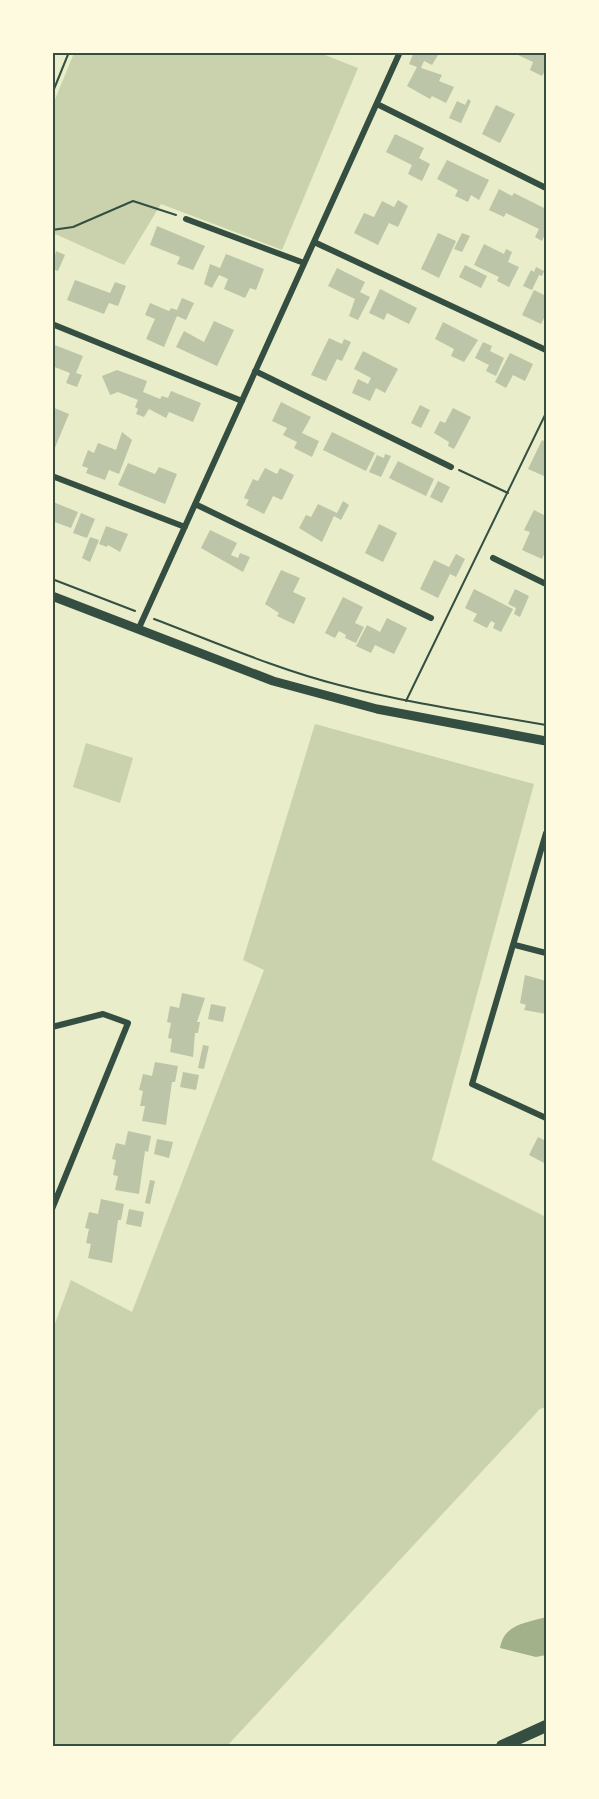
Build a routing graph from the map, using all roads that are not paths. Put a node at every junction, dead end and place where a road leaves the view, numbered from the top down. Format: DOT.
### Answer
graph roads {
  1 [pos="400,52"];
  2 [pos="377,104"];
  3 [pos="546,188"];
  4 [pos="186,219"];
  5 [pos="314,242"];
  6 [pos="304,263"];
  7 [pos="52,324"];
  8 [pos="546,350"];
  9 [pos="255,371"];
  10 [pos="242,401"];
  11 [pos="451,467"];
  12 [pos="52,476"];
  13 [pos="195,504"];
  14 [pos="185,527"];
  15 [pos="493,558"];
  16 [pos="546,584"];
  17 [pos="52,596"];
  18 [pos="431,618"];
  19 [pos="138,630"];
  20 [pos="546,741"];
  21 [pos="546,833"];
  22 [pos="515,945"];
  23 [pos="546,953"];
  24 [pos="52,1027"];
  25 [pos="546,1118"];
  26 [pos="52,1209"];
  27 [pos="546,1726"];
  28 [pos="502,1746"];
  1 -- 2 [label="street"];
  2 -- 3 [label="street"];
  2 -- 5 [label="street"];
  4 -- 6 [label="street"];
  5 -- 6 [label="street"];
  5 -- 8 [label="street"];
  6 -- 9 [label="street"];
  7 -- 10 [label="street"];
  9 -- 10 [label="street"];
  9 -- 11 [label="street"];
  10 -- 13 [label="street"];
  12 -- 14 [label="street"];
  13 -- 14 [label="street"];
  13 -- 18 [label="street"];
  14 -- 19 [label="street"];
  15 -- 16 [label="street"];
  17 -- 19 [label="street"];
  19 -- 20 [label="street"];
  21 -- 22 [label="street"];
  22 -- 23 [label="street"];
  22 -- 25 [label="street"];
  24 -- 26 [label="street"];
  27 -- 28 [label="main road"];
}
